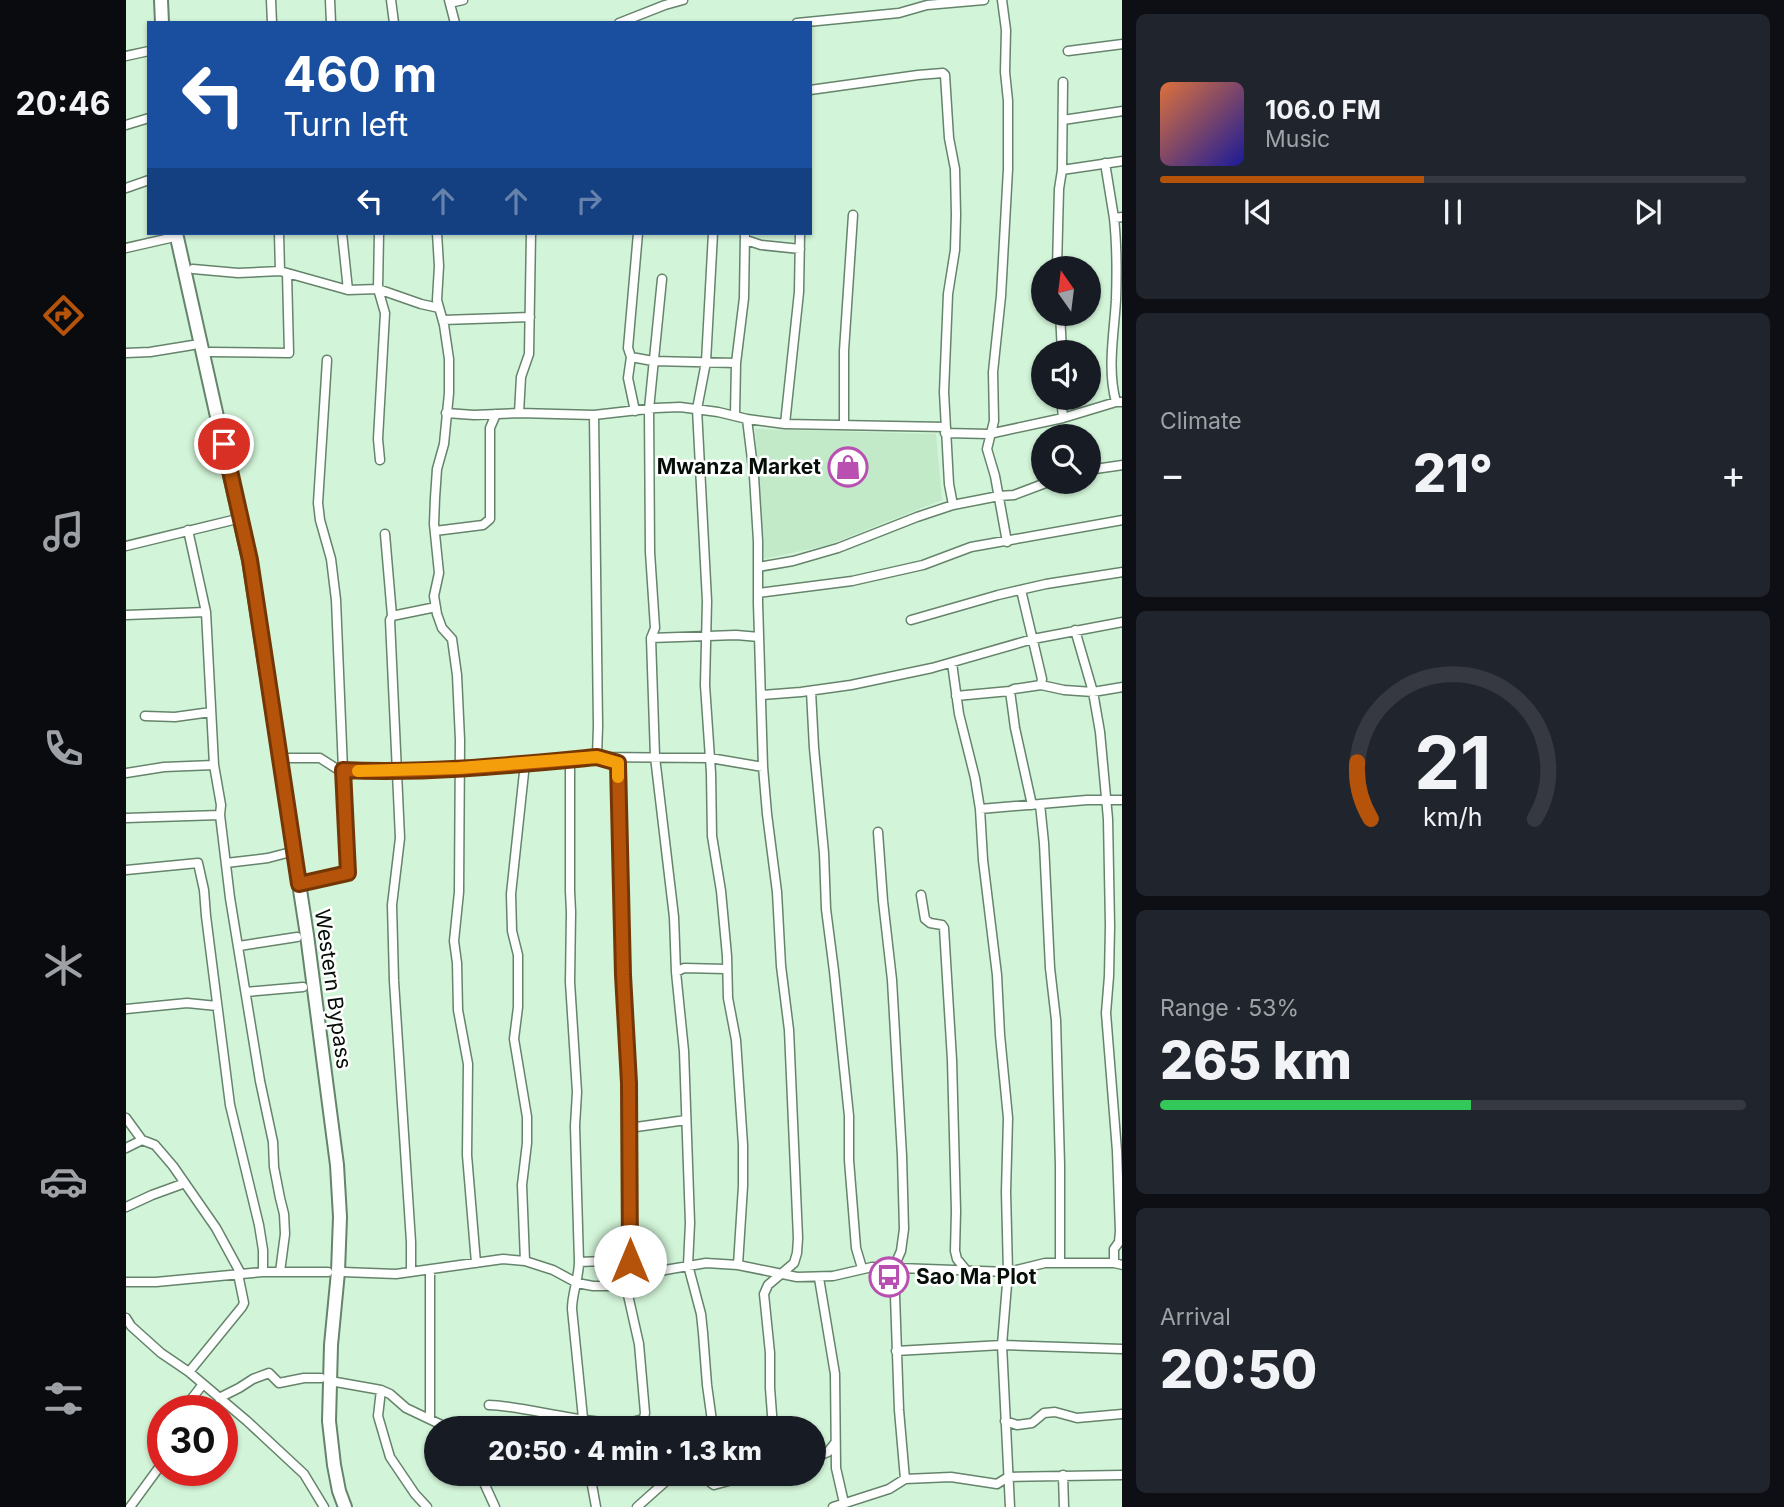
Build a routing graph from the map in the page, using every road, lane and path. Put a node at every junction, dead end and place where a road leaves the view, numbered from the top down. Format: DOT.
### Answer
graph roads {
  1 [pos="161,0"];
  2 [pos="271,0"];
  3 [pos="330,0"];
  4 [pos="391,0"];
  5 [pos="463,0"];
  6 [pos="682,0"];
  7 [pos="984,0"];
  8 [pos="1002,0"];
  9 [pos="449,1"];
  10 [pos="162,21"];
  11 [pos="272,21"];
  12 [pos="331,21"];
  13 [pos="394,21"];
  14 [pos="454,21"];
  15 [pos="624,21"];
  16 [pos="812,22"];
  17 [pos="1122,44"];
  18 [pos="147,51"];
  19 [pos="1068,51"];
  20 [pos="126,56"];
  21 [pos="1063,82"];
  22 [pos="812,90"];
  23 [pos="1122,111"];
  24 [pos="147,119"];
  25 [pos="1063,120"];
  26 [pos="126,125"];
  27 [pos="1122,161"];
  28 [pos="1105,163"];
  29 [pos="1062,170"];
  30 [pos="147,181"];
  31 [pos="126,188"];
  32 [pos="853,215"];
  33 [pos="1118,218"];
  34 [pos="173,235"];
  35 [pos="279,235"];
  36 [pos="342,235"];
  37 [pos="379,235"];
  38 [pos="437,235"];
  39 [pos="531,235"];
  40 [pos="638,235"];
  41 [pos="713,235"];
  42 [pos="800,235"];
  43 [pos="746,236"];
  44 [pos="126,248"];
  45 [pos="800,249"];
  46 [pos="1057,256"];
  47 [pos="193,269"];
  48 [pos="284,272"];
  49 [pos="1119,277"];
  50 [pos="662,279"];
  51 [pos="378,289"];
  52 [pos="348,290"];
  53 [pos="439,307"];
  54 [pos="530,317"];
  55 [pos="443,320"];
  56 [pos="193,345"];
  57 [pos="210,352"];
  58 [pos="126,353"];
  59 [pos="631,357"];
  60 [pos="327,360"];
  61 [pos="653,360"];
  62 [pos="706,362"];
  63 [pos="736,363"];
  64 [pos="1119,402"];
  65 [pos="649,409"];
  66 [pos="698,409"];
  67 [pos="1062,410"];
  68 [pos="635,411"];
  69 [pos="446,413"];
  70 [pos="519,413"];
  71 [pos="496,414"];
  72 [pos="594,415"];
  73 [pos="735,415"];
  74 [pos="1063,418"];
  75 [pos="747,419"];
  76 [pos="785,424"];
  77 [pos="844,425"];
  78 [pos="945,430"];
  79 [pos="989,435"];
  80 [pos="380,460"];
  81 [pos="1122,465"];
  82 [pos="1101,468"];
  83 [pos="1031,489"];
  84 [pos="999,496"];
  85 [pos="953,505"];
  86 [pos="233,520"];
  87 [pos="1122,520"];
  88 [pos="188,530"];
  89 [pos="435,531"];
  90 [pos="385,534"];
  91 [pos="1007,542"];
  92 [pos="126,546"];
  93 [pos="758,566"];
  94 [pos="1122,572"];
  95 [pos="1021,590"];
  96 [pos="758,593"];
  97 [pos="436,607"];
  98 [pos="206,612"];
  99 [pos="126,615"];
  100 [pos="392,616"];
  101 [pos="911,620"];
  102 [pos="1122,622"];
  103 [pos="1075,630"];
  104 [pos="706,635"];
  105 [pos="759,637"];
  106 [pos="651,638"];
  107 [pos="1033,639"];
  108 [pos="952,663"];
  109 [pos="1041,685"];
  110 [pos="1122,687"];
  111 [pos="811,691"];
  112 [pos="1010,691"];
  113 [pos="1093,692"];
  114 [pos="762,695"];
  115 [pos="956,696"];
  116 [pos="211,712"];
  117 [pos="145,716"];
  118 [pos="597,757"];
  119 [pos="655,757"];
  120 [pos="289,758"];
  121 [pos="710,758"];
  122 [pos="570,760"];
  123 [pos="525,763"];
  124 [pos="214,765"];
  125 [pos="763,767"];
  126 [pos="459,768"];
  127 [pos="343,770"];
  128 [pos="398,771"];
  129 [pos="126,773"];
  130 [pos="1106,799"];
  131 [pos="1122,800"];
  132 [pos="1036,805"];
  133 [pos="980,809"];
  134 [pos="220,815"];
  135 [pos="126,818"];
  136 [pos="878,832"];
  137 [pos="287,853"];
  138 [pos="226,863"];
  139 [pos="126,870"];
  140 [pos="299,884"];
  141 [pos="921,895"];
  142 [pos="297,937"];
  143 [pos="239,946"];
  144 [pos="726,969"];
  145 [pos="676,972"];
  146 [pos="303,987"];
  147 [pos="246,992"];
  148 [pos="217,1006"];
  149 [pos="126,1009"];
  150 [pos="126,1118"];
  151 [pos="686,1120"];
  152 [pos="629,1128"];
  153 [pos="142,1140"];
  154 [pos="126,1148"];
  155 [pos="185,1183"];
  156 [pos="126,1207"];
  157 [pos="1118,1249"];
  158 [pos="525,1261"];
  159 [pos="604,1261"];
  160 [pos="579,1262"];
  161 [pos="1060,1262"];
  162 [pos="476,1263"];
  163 [pos="1118,1264"];
  164 [pos="688,1265"];
  165 [pos="738,1265"];
  166 [pos="862,1268"];
  167 [pos="894,1268"];
  168 [pos="430,1270"];
  169 [pos="966,1270"];
  170 [pos="760,1271"];
  171 [pos="263,1272"];
  172 [pos="280,1272"];
  173 [pos="328,1272"];
  174 [pos="343,1272"];
  175 [pos="411,1272"];
  176 [pos="1008,1272"];
  177 [pos="240,1274"];
  178 [pos="779,1275"];
  179 [pos="819,1278"];
  180 [pos="126,1282"];
  181 [pos="577,1283"];
  182 [pos="628,1283"];
  183 [pos="768,1285"];
  184 [pos="126,1318"];
  185 [pos="1002,1345"];
  186 [pos="1122,1349"];
  187 [pos="896,1351"];
  188 [pos="189,1372"];
  189 [pos="321,1378"];
  190 [pos="336,1382"];
  191 [pos="203,1384"];
  192 [pos="381,1390"];
  193 [pos="195,1395"];
  194 [pos="216,1395"];
  195 [pos="225,1395"];
  196 [pos="489,1405"];
  197 [pos="238,1414"];
  198 [pos="1122,1414"];
  199 [pos="424,1416"];
  200 [pos="430,1416"];
  201 [pos="550,1416"];
  202 [pos="582,1416"];
  203 [pos="644,1416"];
  204 [pos="711,1416"];
  205 [pos="772,1416"];
  206 [pos="1005,1421"];
  207 [pos="835,1443"];
  208 [pos="826,1453"];
  209 [pos="1063,1475"];
  210 [pos="1122,1475"];
  211 [pos="1008,1477"];
  212 [pos="905,1479"];
  213 [pos="147,1484"];
  214 [pos="485,1486"];
  215 [pos="592,1486"];
  216 [pos="660,1486"];
  217 [pos="844,1503"];
  218 [pos="130,1507"];
  219 [pos="324,1507"];
  220 [pos="345,1507"];
  221 [pos="427,1507"];
  222 [pos="495,1507"];
  223 [pos="596,1507"];
  224 [pos="636,1507"];
  225 [pos="833,1507"];
  226 [pos="1010,1507"];
  227 [pos="1064,1507"];
  1 -- 10 [label="main road"];
  2 -- 11 [label="street"];
  3 -- 12 [label="street"];
  4 -- 13 [label="street"];
  5 -- 9 [label="street"];
  6 -- 15 [label="street"];
  7 -- 16 [label="street"];
  8 -- 79 [label="street"];
  9 -- 14 [label="street"];
  17 -- 19 [label="street"];
  18 -- 20 [label="street"];
  21 -- 25 [label="street"];
  22 -- 78 [label="street"];
  23 -- 25 [label="street"];
  24 -- 26 [label="street"];
  25 -- 29 [label="street"];
  27 -- 28 [label="street"];
  28 -- 29 [label="street"];
  28 -- 33 [label="street"];
  29 -- 46 [label="street"];
  30 -- 31 [label="street"];
  32 -- 77 [label="street"];
  33 -- 49 [label="street"];
  34 -- 44 [label="street"];
  34 -- 140 [label="main road, Western Bypass"];
  35 -- 48 [label="street"];
  36 -- 52 [label="street"];
  37 -- 51 [label="street"];
  38 -- 53 [label="street"];
  39 -- 54 [label="street"];
  40 -- 59 [label="street"];
  41 -- 62 [label="street"];
  42 -- 45 [label="street"];
  43 -- 45 [label="street"];
  43 -- 63 [label="street"];
  45 -- 76 [label="street"];
  47 -- 48 [label="street"];
  48 -- 52 [label="street"];
  48 -- 57 [label="street"];
  49 -- 64 [label="street"];
  50 -- 61 [label="street"];
  51 -- 52 [label="street"];
  51 -- 53 [label="street"];
  51 -- 80 [label="street"];
  53 -- 55 [label="street"];
  54 -- 55 [label="street"];
  54 -- 70 [label="street"];
  55 -- 69 [label="street"];
  56 -- 58 [label="street"];
  59 -- 61 [label="street"];
  59 -- 68 [label="street"];
  60 -- 127 [label="street"];
  61 -- 62 [label="street"];
  61 -- 65 [label="street"];
  62 -- 63 [label="street"];
  62 -- 66 [label="street"];
  63 -- 73 [label="street"];
  64 -- 74 [label="street"];
  65 -- 66 [label="street"];
  65 -- 68 [label="street"];
  65 -- 106 [label="street"];
  66 -- 73 [label="street"];
  66 -- 104 [label="street"];
  67 -- 74 [label="street"];
  68 -- 72 [label="street"];
  69 -- 71 [label="street"];
  69 -- 89 [label="street"];
  70 -- 71 [label="street"];
  70 -- 72 [label="street"];
  71 -- 89 [label="street"];
  72 -- 118 [label="street"];
  73 -- 75 [label="street"];
  74 -- 79 [label="street"];
  75 -- 76 [label="street"];
  75 -- 93 [label="street"];
  76 -- 77 [label="street"];
  77 -- 78 [label="street"];
  78 -- 79 [label="street"];
  78 -- 85 [label="street"];
  79 -- 84 [label="street"];
  81 -- 82 [label="street"];
  83 -- 84 [label="street"];
  84 -- 85 [label="street"];
  84 -- 91 [label="street"];
  85 -- 93 [label="street"];
  86 -- 88 [label="street"];
  87 -- 91 [label="street"];
  88 -- 92 [label="street"];
  88 -- 98 [label="street"];
  89 -- 97 [label="street"];
  90 -- 100 [label="street"];
  91 -- 96 [label="street"];
  93 -- 96 [label="street"];
  94 -- 95 [label="street"];
  95 -- 101 [label="street"];
  95 -- 107 [label="street"];
  96 -- 105 [label="street"];
  97 -- 100 [label="street"];
  97 -- 126 [label="street"];
  98 -- 99 [label="street"];
  98 -- 116 [label="street"];
  100 -- 128 [label="street"];
  102 -- 103 [label="street"];
  103 -- 107 [label="street"];
  103 -- 113 [label="street"];
  104 -- 105 [label="street"];
  104 -- 106 [label="street"];
  104 -- 121 [label="street"];
  105 -- 114 [label="street"];
  106 -- 119 [label="street"];
  107 -- 108 [label="street"];
  107 -- 109 [label="street"];
  108 -- 111 [label="street"];
  108 -- 115 [label="street"];
  109 -- 112 [label="street"];
  109 -- 113 [label="street"];
  110 -- 113 [label="street"];
  111 -- 114 [label="street"];
  111 -- 166 [label="street"];
  112 -- 115 [label="street"];
  112 -- 132 [label="street"];
  113 -- 130 [label="street"];
  114 -- 125 [label="street"];
  115 -- 133 [label="street"];
  116 -- 117 [label="street"];
  116 -- 124 [label="street"];
  118 -- 119 [label="street"];
  118 -- 122 [label="street"];
  118 -- 152 [label="street"];
  119 -- 121 [label="street"];
  119 -- 145 [label="street"];
  120 -- 127 [label="street"];
  121 -- 125 [label="street"];
  121 -- 144 [label="street"];
  122 -- 123 [label="street"];
  122 -- 160 [label="street"];
  123 -- 126 [label="street"];
  123 -- 158 [label="street"];
  124 -- 129 [label="street"];
  124 -- 134 [label="street"];
  125 -- 178 [label="street"];
  126 -- 128 [label="street"];
  126 -- 162 [label="street"];
  127 -- 128 [label="street"];
  127 -- 140 [label="street"];
  128 -- 175 [label="street"];
  130 -- 131 [label="street"];
  130 -- 132 [label="street"];
  130 -- 157 [label="street"];
  132 -- 133 [label="street"];
  132 -- 161 [label="street"];
  133 -- 176 [label="street"];
  134 -- 135 [label="street"];
  134 -- 138 [label="street"];
  136 -- 167 [label="street"];
  137 -- 138 [label="street"];
  138 -- 143 [label="street"];
  139 -- 148 [label="street"];
  140 -- 220 [label="main road, Western Bypass"];
  141 -- 169 [label="street"];
  142 -- 143 [label="street"];
  143 -- 147 [label="street"];
  144 -- 145 [label="street"];
  144 -- 165 [label="street"];
  145 -- 151 [label="street"];
  146 -- 147 [label="street"];
  147 -- 172 [label="street"];
  148 -- 149 [label="street"];
  148 -- 171 [label="street"];
  150 -- 153 [label="street"];
  151 -- 152 [label="street"];
  151 -- 164 [label="street"];
  152 -- 182 [label="street"];
  153 -- 154 [label="street"];
  153 -- 155 [label="street"];
  155 -- 156 [label="street"];
  155 -- 177 [label="street"];
  157 -- 163 [label="street"];
  158 -- 162 [label="street"];
  158 -- 181 [label="street"];
  159 -- 160 [label="street"];
  160 -- 181 [label="street"];
  161 -- 163 [label="street"];
  161 -- 176 [label="street"];
  162 -- 168 [label="street"];
  164 -- 165 [label="street"];
  164 -- 182 [label="street"];
  164 -- 204 [label="street"];
  165 -- 170 [label="street"];
  166 -- 167 [label="street"];
  166 -- 179 [label="street"];
  167 -- 169 [label="street"];
  167 -- 187 [label="street"];
  168 -- 175 [label="street"];
  168 -- 200 [label="street"];
  169 -- 176 [label="street"];
  170 -- 178 [label="street"];
  170 -- 183 [label="street"];
  171 -- 172 [label="street"];
  171 -- 177 [label="street"];
  172 -- 173 [label="street"];
  174 -- 175 [label="street"];
  176 -- 185 [label="street"];
  177 -- 180 [label="street"];
  177 -- 188 [label="street"];
  178 -- 179 [label="street"];
  178 -- 183 [label="street"];
  179 -- 207 [label="street"];
  181 -- 182 [label="street"];
  181 -- 202 [label="street"];
  182 -- 203 [label="street"];
  183 -- 205 [label="street"];
  184 -- 188 [label="street"];
  185 -- 186 [label="street"];
  185 -- 187 [label="street"];
  185 -- 206 [label="street"];
  187 -- 212 [label="street"];
  188 -- 191 [label="street"];
  189 -- 195 [label="street"];
  190 -- 192 [label="street"];
  191 -- 193 [label="street"];
  191 -- 194 [label="street"];
  192 -- 199 [label="street"];
  192 -- 221 [label="street"];
  196 -- 201 [label="street"];
  197 -- 219 [label="street"];
  198 -- 206 [label="street"];
  206 -- 211 [label="street"];
  207 -- 208 [label="street"];
  207 -- 217 [label="street"];
  209 -- 210 [label="street"];
  209 -- 211 [label="street"];
  209 -- 227 [label="street"];
  211 -- 212 [label="street"];
  211 -- 226 [label="street"];
  212 -- 217 [label="street"];
  213 -- 218 [label="street"];
  214 -- 222 [label="street"];
  215 -- 223 [label="street"];
  216 -- 224 [label="street"];
  217 -- 225 [label="street"];
}
